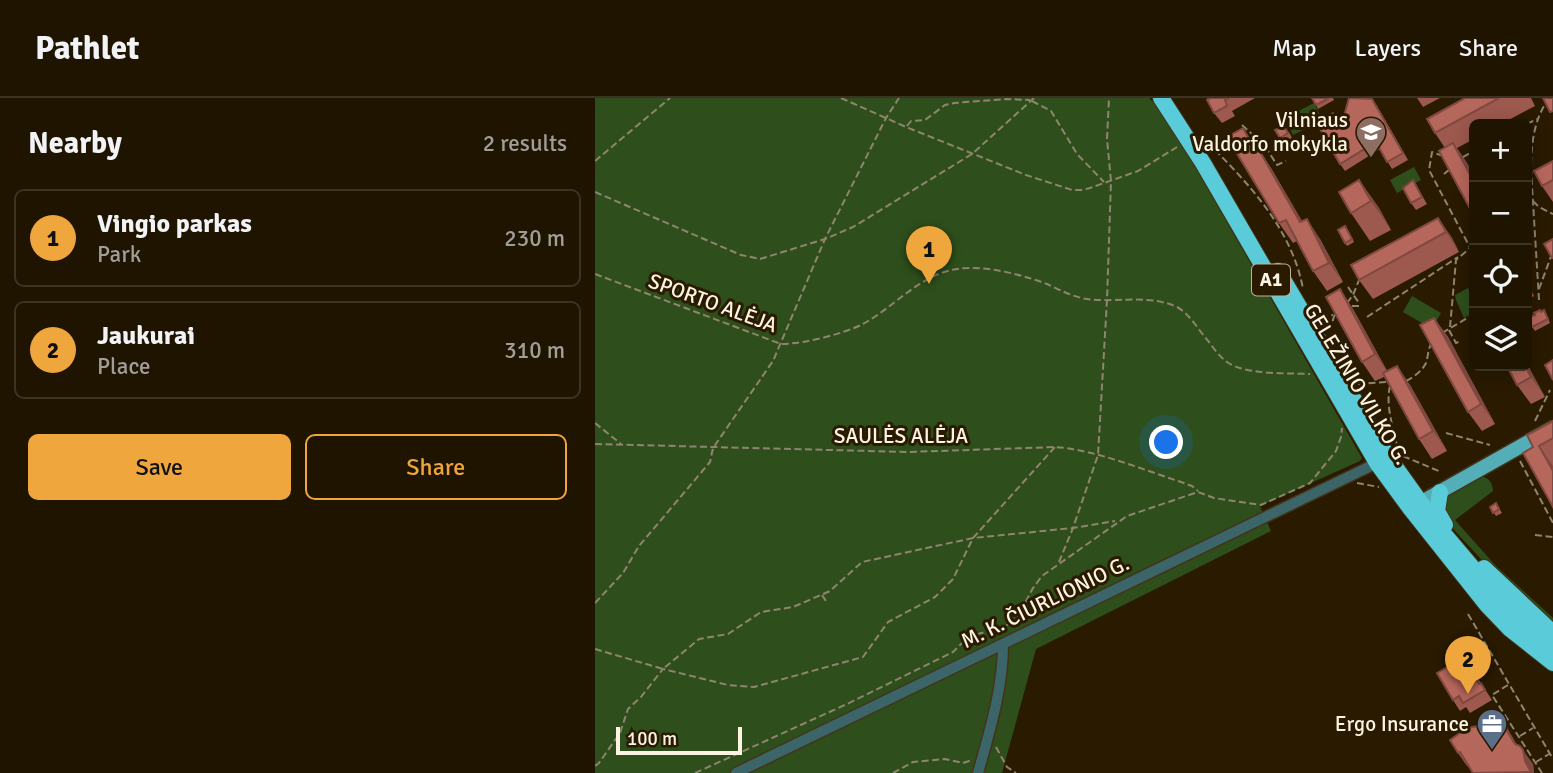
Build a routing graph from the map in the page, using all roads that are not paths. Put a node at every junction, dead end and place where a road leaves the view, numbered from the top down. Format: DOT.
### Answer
graph roads {
  1 [pos="1161,98"];
  2 [pos="1175,98"];
  3 [pos="1553,428"];
  4 [pos="1374,465"];
  5 [pos="1440,492"];
  6 [pos="1415,505"];
  7 [pos="1449,529"];
  8 [pos="1470,567"];
  9 [pos="1517,626"];
  10 [pos="1553,634"];
  11 [pos="1553,641"];
  12 [pos="1003,644"];
  13 [pos="1553,649"];
  14 [pos="1553,663"];
  15 [pos="1553,675"];
  16 [pos="736,773"];
  17 [pos="978,773"];
  1 -- 4 [label="highway, GELEŽINIO VILKO G. / A1"];
  2 -- 6 [label="highway, GELEŽINIO VILKO G. / A1"];
  3 -- 5 [label="main road"];
  4 -- 6 [label="highway, GELEŽINIO VILKO G. / A1"];
  4 -- 12 [label="street, M. K. ČIURLIONIO G."];
  5 -- 6 [label="main road"];
  5 -- 7 [label="highway"];
  6 -- 8 [label="highway, GELEŽINIO VILKO G. / A1"];
  6 -- 9 [label="highway, GELEŽINIO VILKO G. / A1"];
  7 -- 8 [label="highway"];
  7 -- 10 [label="highway"];
  8 -- 9 [label="highway, GELEŽINIO VILKO G. / A1"];
  9 -- 11 [label="highway"];
  9 -- 13 [label="highway, GELEŽINIO VILKO G. / A1"];
  9 -- 14 [label="highway, GELEŽINIO VILKO G. / A1"];
  9 -- 15 [label="highway"];
  12 -- 16 [label="street, M. K. ČIURLIONIO G."];
  12 -- 17 [label="street"];
}
